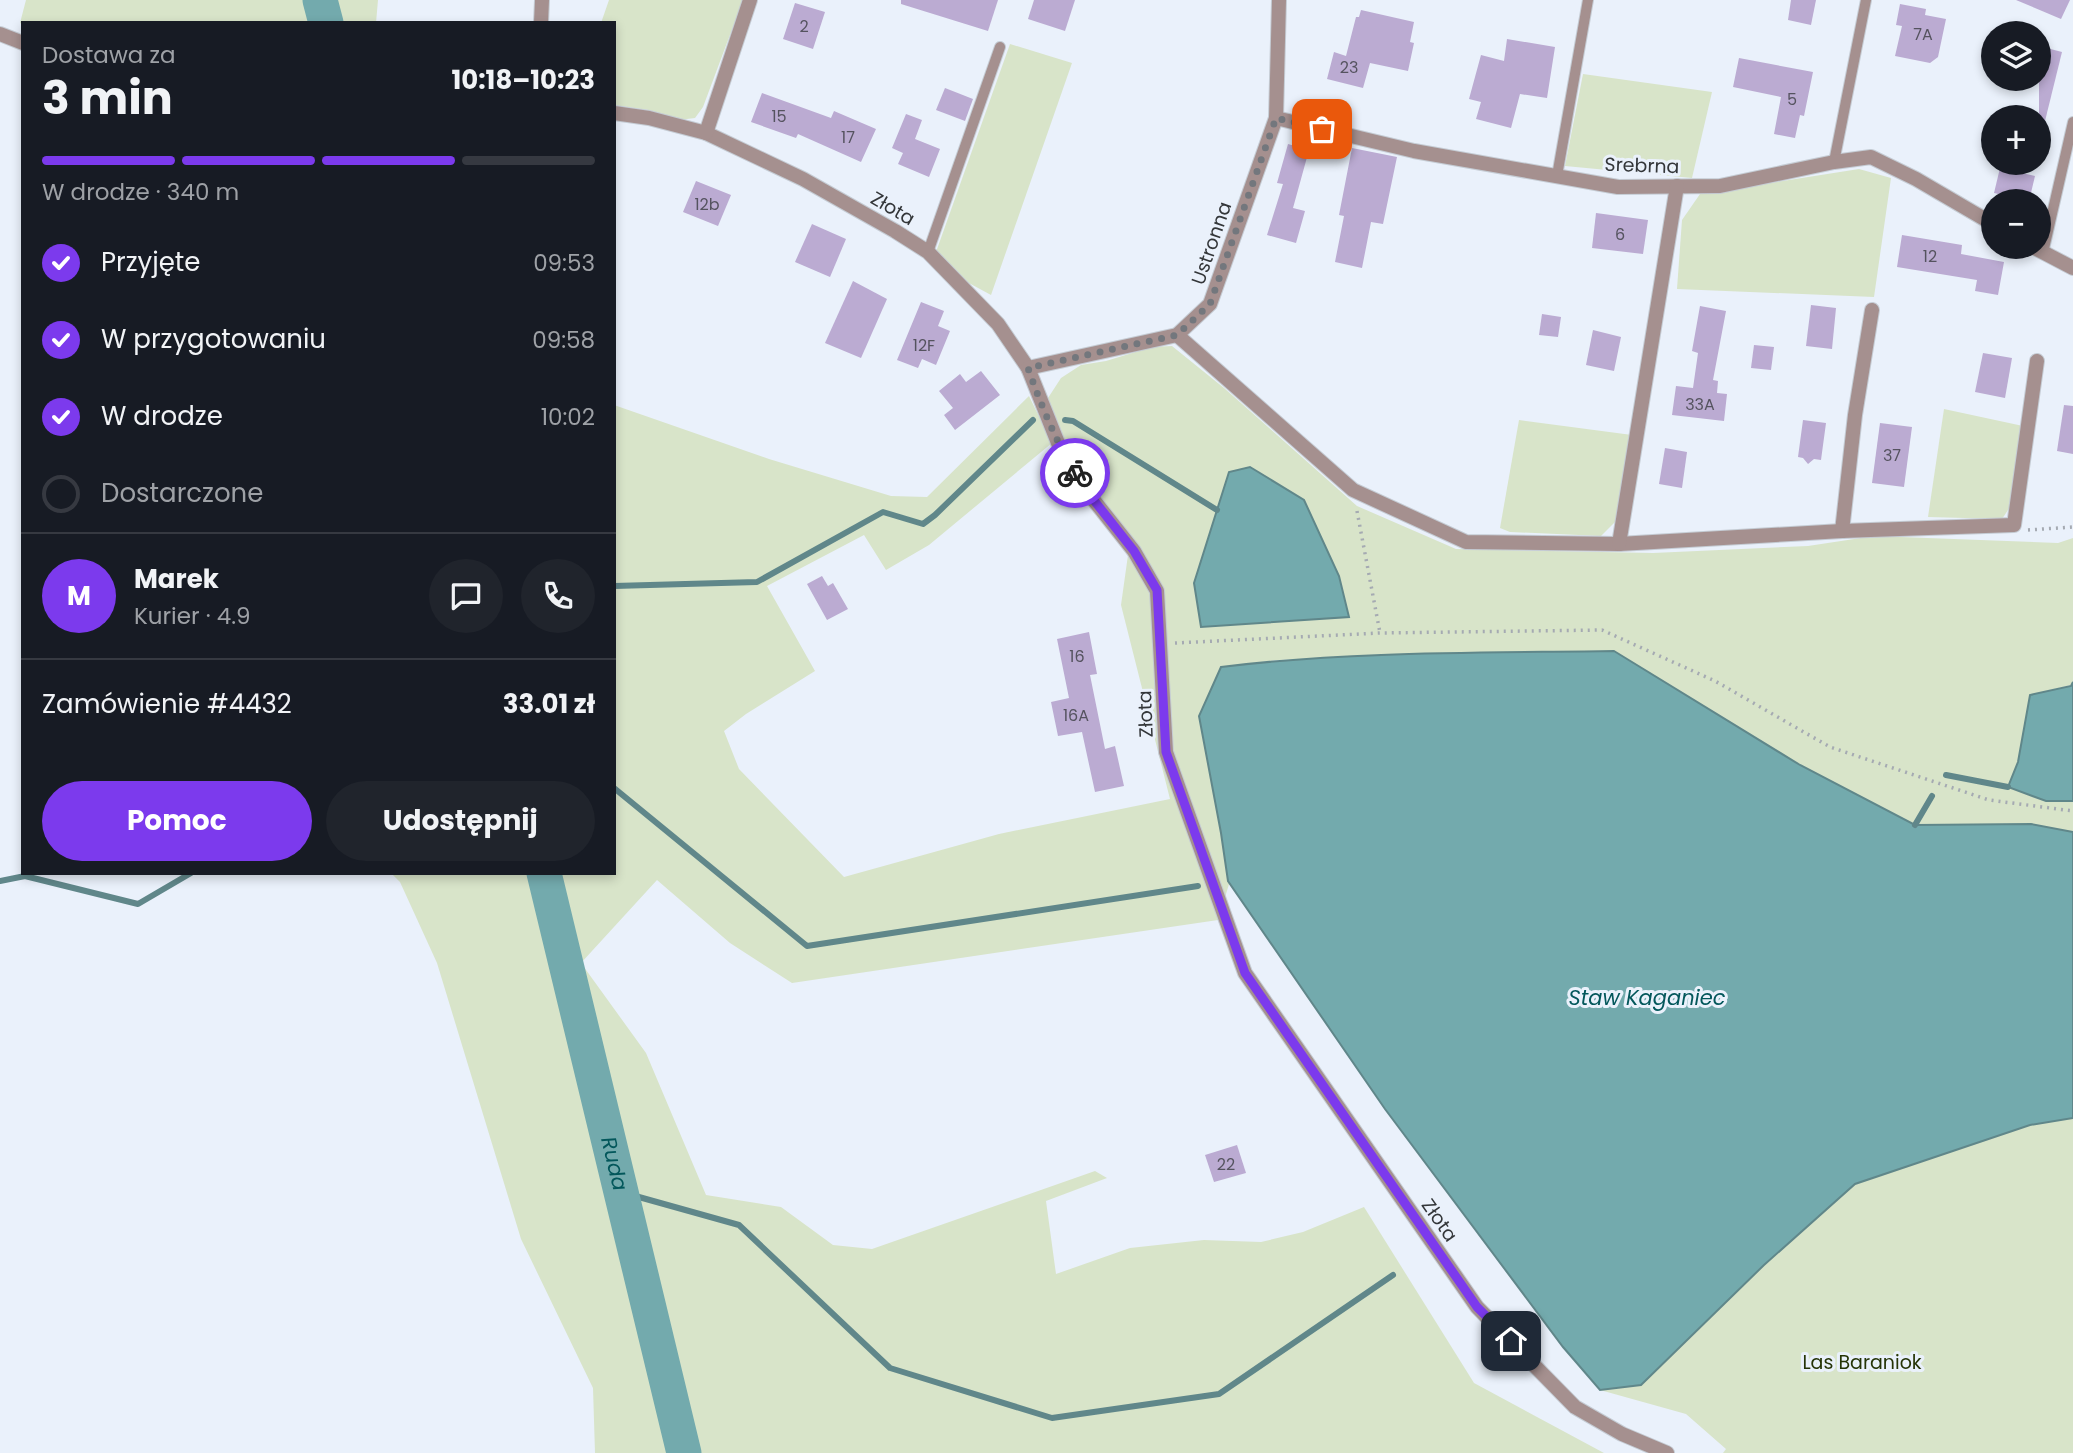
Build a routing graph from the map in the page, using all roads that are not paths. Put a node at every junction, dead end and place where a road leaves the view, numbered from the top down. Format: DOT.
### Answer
graph roads {
  1 [pos="542,0"];
  2 [pos="750,0"];
  3 [pos="1279,0"];
  4 [pos="1588,0"];
  5 [pos="1866,0"];
  6 [pos="541,21"];
  7 [pos="0,34"];
  8 [pos="21,42"];
  9 [pos="1000,47"];
  10 [pos="616,113"];
  11 [pos="1276,118"];
  12 [pos="2073,122"];
  13 [pos="706,133"];
  14 [pos="1834,162"];
  15 [pos="1557,176"];
  16 [pos="1677,186"];
  17 [pos="2051,202"];
  18 [pos="1981,217"];
  19 [pos="928,252"];
  20 [pos="2051,257"];
  21 [pos="2073,268"];
  22 [pos="1872,310"];
  23 [pos="1177,335"];
  24 [pos="2037,361"];
  25 [pos="1028,368"];
  26 [pos="1842,531"];
  27 [pos="1619,544"];
  28 [pos="1667,1453"];
  1 -- 6 [label="street"];
  2 -- 13 [label="street"];
  3 -- 11 [label="street, Ustronna"];
  4 -- 15 [label="lane"];
  5 -- 14 [label="lane"];
  7 -- 8 [label="street"];
  9 -- 19 [label="lane"];
  10 -- 13 [label="street, Złota"];
  11 -- 15 [label="street, Srebrna"];
  11 -- 23 [label="street, Ustronna"];
  12 -- 17 [label="lane"];
  13 -- 19 [label="street, Złota"];
  14 -- 16 [label="street, Srebrna"];
  14 -- 18 [label="street, Srebrna"];
  15 -- 16 [label="street, Srebrna"];
  16 -- 27 [label="street"];
  19 -- 25 [label="street, Złota"];
  20 -- 21 [label="street"];
  22 -- 26 [label="street"];
  23 -- 25 [label="street"];
  23 -- 27 [label="street"];
  24 -- 26 [label="street"];
  25 -- 28 [label="street, Złota"];
  26 -- 27 [label="street"];
}
